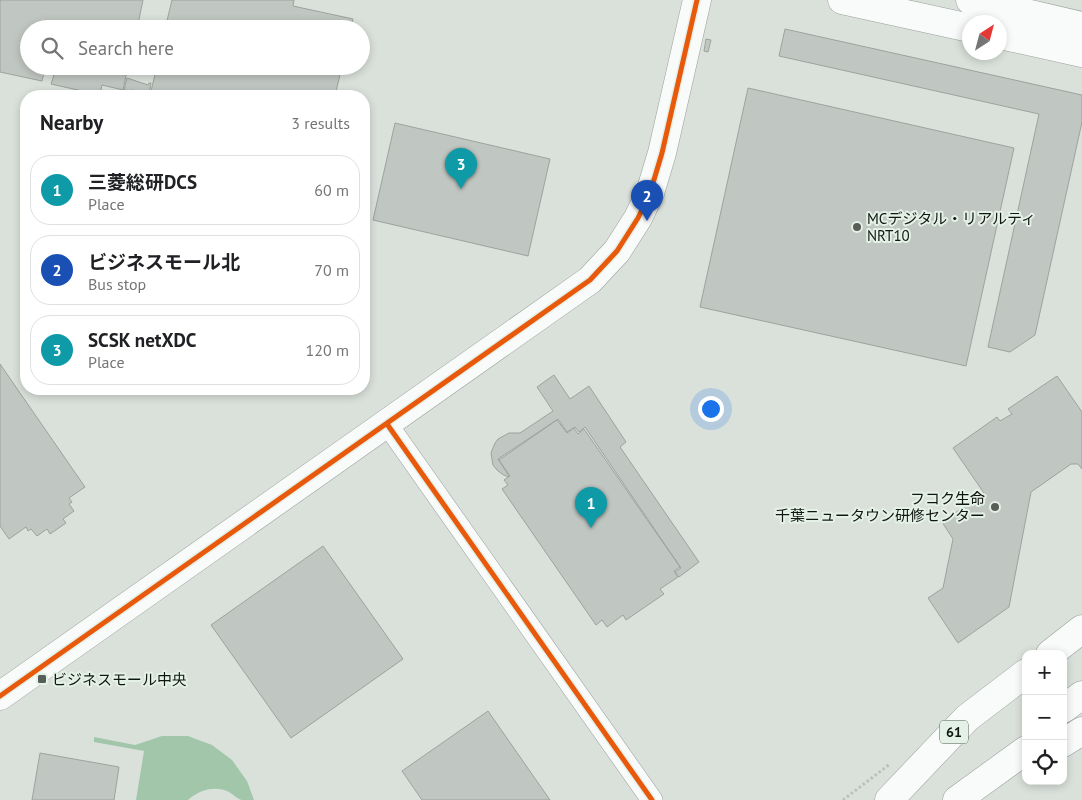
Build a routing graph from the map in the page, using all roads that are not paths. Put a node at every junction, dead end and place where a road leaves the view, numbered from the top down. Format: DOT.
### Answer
graph roads {
  1 [pos="697,0"];
  2 [pos="842,0"];
  3 [pos="970,0"];
  4 [pos="962,26"];
  5 [pos="1082,26"];
  6 [pos="1007,37"];
  7 [pos="1082,53"];
  8 [pos="387,424"];
  9 [pos="1082,629"];
  10 [pos="1055,650"];
  11 [pos="1022,676"];
  12 [pos="1082,695"];
  13 [pos="0,696"];
  14 [pos="1067,707"];
  15 [pos="1082,709"];
  16 [pos="1067,720"];
  17 [pos="1082,731"];
  18 [pos="1067,740"];
  19 [pos="1022,745"];
  20 [pos="1022,753"];
  21 [pos="1022,763"];
  22 [pos="989,778"];
  23 [pos="652,800"];
  24 [pos="889,800"];
  25 [pos="957,800"];
  1 -- 8 [label="street"];
  2 -- 4 [label="street"];
  3 -- 5 [label="street"];
  6 -- 7 [label="street"];
  8 -- 13 [label="street"];
  8 -- 23 [label="street"];
  9 -- 10 [label="street"];
  11 -- 24 [label="street, 61"];
  12 -- 14 [label="street"];
  15 -- 16 [label="street"];
  17 -- 18 [label="street"];
  19 -- 22 [label="street"];
  20 -- 22 [label="street"];
  21 -- 22 [label="street"];
  22 -- 25 [label="street"];
}
